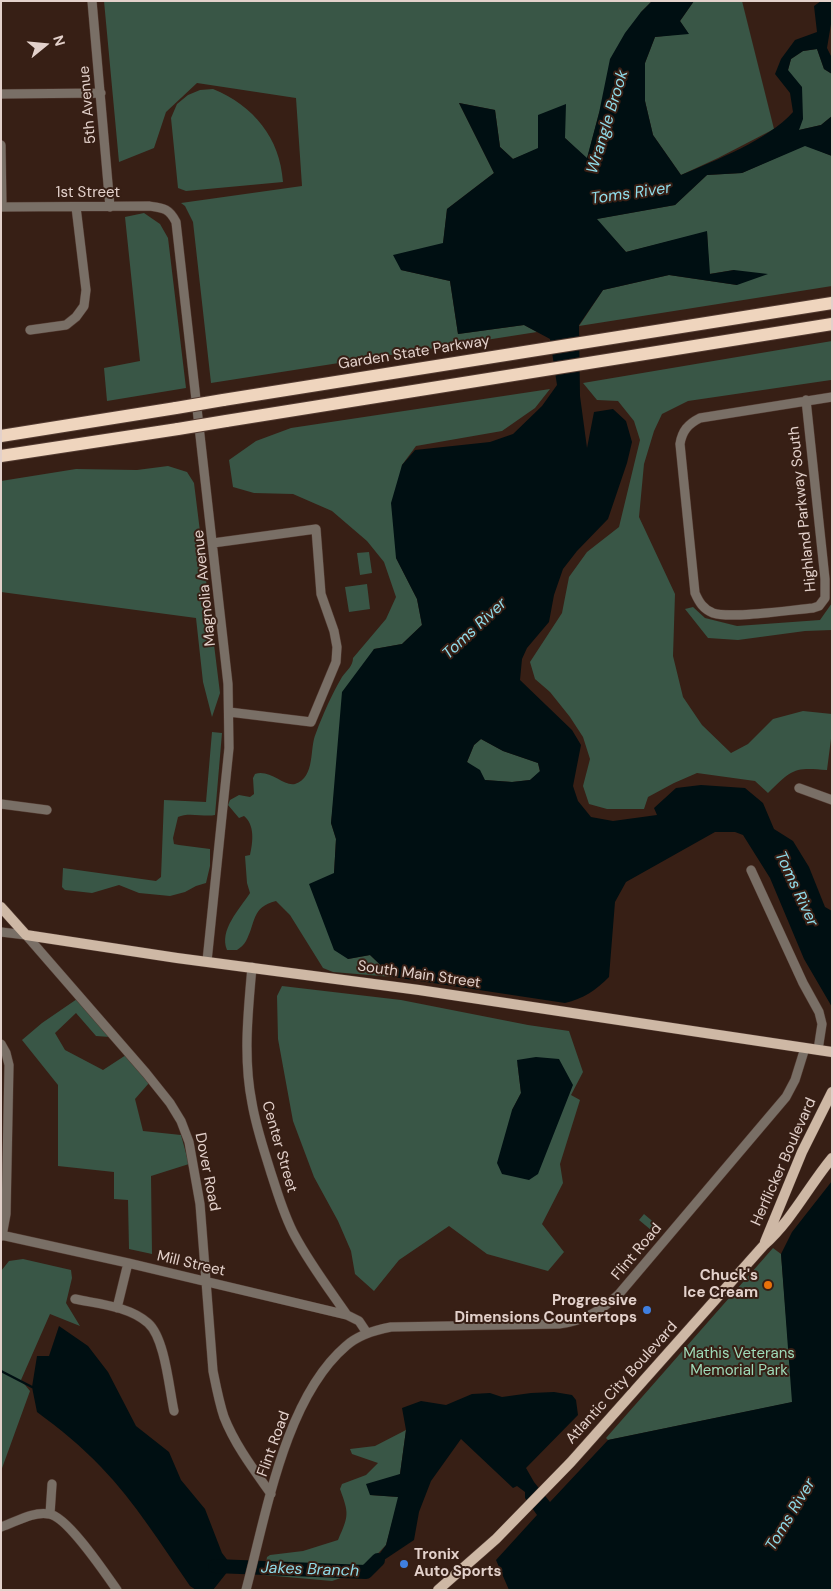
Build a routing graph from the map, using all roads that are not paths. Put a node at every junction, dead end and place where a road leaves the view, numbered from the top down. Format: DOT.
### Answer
graph roads {
  1 [pos="92,1"];
  2 [pos="102,93"];
  3 [pos="1,94"];
  4 [pos="1,145"];
  5 [pos="2,207"];
  6 [pos="76,207"];
  7 [pos="110,207"];
  8 [pos="172,214"];
  9 [pos="832,302"];
  10 [pos="832,324"];
  11 [pos="30,330"];
  12 [pos="832,397"];
  13 [pos="806,400"];
  14 [pos="1,436"];
  15 [pos="46,449"];
  16 [pos="1,456"];
  17 [pos="1,463"];
  18 [pos="214,542"];
  19 [pos="229,712"];
  20 [pos="799,788"];
  21 [pos="832,800"];
  22 [pos="1,804"];
  23 [pos="47,810"];
  24 [pos="751,870"];
  25 [pos="1,907"];
  26 [pos="1,932"];
  27 [pos="26,936"];
  28 [pos="207,961"];
  29 [pos="252,967"];
  30 [pos="3,1046"];
  31 [pos="805,1048"];
  32 [pos="818,1050"];
  33 [pos="832,1052"];
  34 [pos="832,1092"];
  35 [pos="4,1139"];
  36 [pos="832,1158"];
  37 [pos="2,1236"];
  38 [pos="764,1245"];
  39 [pos="128,1263"];
  40 [pos="207,1282"];
  41 [pos="75,1299"];
  42 [pos="117,1308"];
  43 [pos="347,1315"];
  44 [pos="367,1333"];
  45 [pos="174,1411"];
  46 [pos="52,1484"];
  47 [pos="271,1494"];
  48 [pos="50,1514"];
  49 [pos="1,1528"];
  50 [pos="117,1590"];
  51 [pos="246,1590"];
  52 [pos="438,1590"];
  1 -- 2 [label="street, 5th Avenue"];
  2 -- 3 [label="street"];
  2 -- 7 [label="street, 5th Avenue"];
  4 -- 5 [label="street"];
  5 -- 6 [label="street, 1st Street"];
  6 -- 7 [label="street, 1st Street"];
  6 -- 11 [label="street"];
  7 -- 8 [label="street, 1st Street"];
  8 -- 18 [label="street, Magnolia Avenue"];
  9 -- 14 [label="highway, Garden State Parkway, bridge"];
  10 -- 15 [label="highway, bridge"];
  12 -- 13 [label="street, Highland Parkway South"];
  13 -- 13 [label="street, Highland Parkway South"];
  15 -- 16 [label="highway"];
  15 -- 17 [label="highway"];
  18 -- 19 [label="street, Magnolia Avenue"];
  18 -- 19 [label="street"];
  19 -- 28 [label="street, Magnolia Avenue"];
  20 -- 21 [label="street"];
  22 -- 23 [label="street"];
  24 -- 32 [label="street"];
  25 -- 27 [label="main road, Dover Road"];
  26 -- 27 [label="street, South Main Street"];
  27 -- 28 [label="main road, South Main Street"];
  27 -- 40 [label="street, Dover Road"];
  28 -- 29 [label="main road, South Main Street"];
  29 -- 31 [label="main road, South Main Street"];
  29 -- 43 [label="street, Center Street"];
  30 -- 35 [label="street"];
  31 -- 32 [label="main road, South Main Street"];
  31 -- 44 [label="street, Flint Road"];
  32 -- 33 [label="main road, South Main Street"];
  34 -- 38 [label="main road, Herflicker Boulevard"];
  35 -- 37 [label="street"];
  36 -- 38 [label="main road, Atlantic City Boulevard"];
  37 -- 39 [label="street, Mill Street"];
  38 -- 52 [label="main road, Atlantic City Boulevard"];
  39 -- 40 [label="street, Mill Street"];
  39 -- 42 [label="street"];
  40 -- 43 [label="street, Mill Street"];
  40 -- 47 [label="street, Dover Road"];
  41 -- 42 [label="street"];
  42 -- 45 [label="street"];
  43 -- 44 [label="street, Mill Street"];
  44 -- 47 [label="street, Flint Road"];
  46 -- 48 [label="street"];
  47 -- 51 [label="street, Flint Road"];
  48 -- 49 [label="street"];
  48 -- 50 [label="street"];
}
